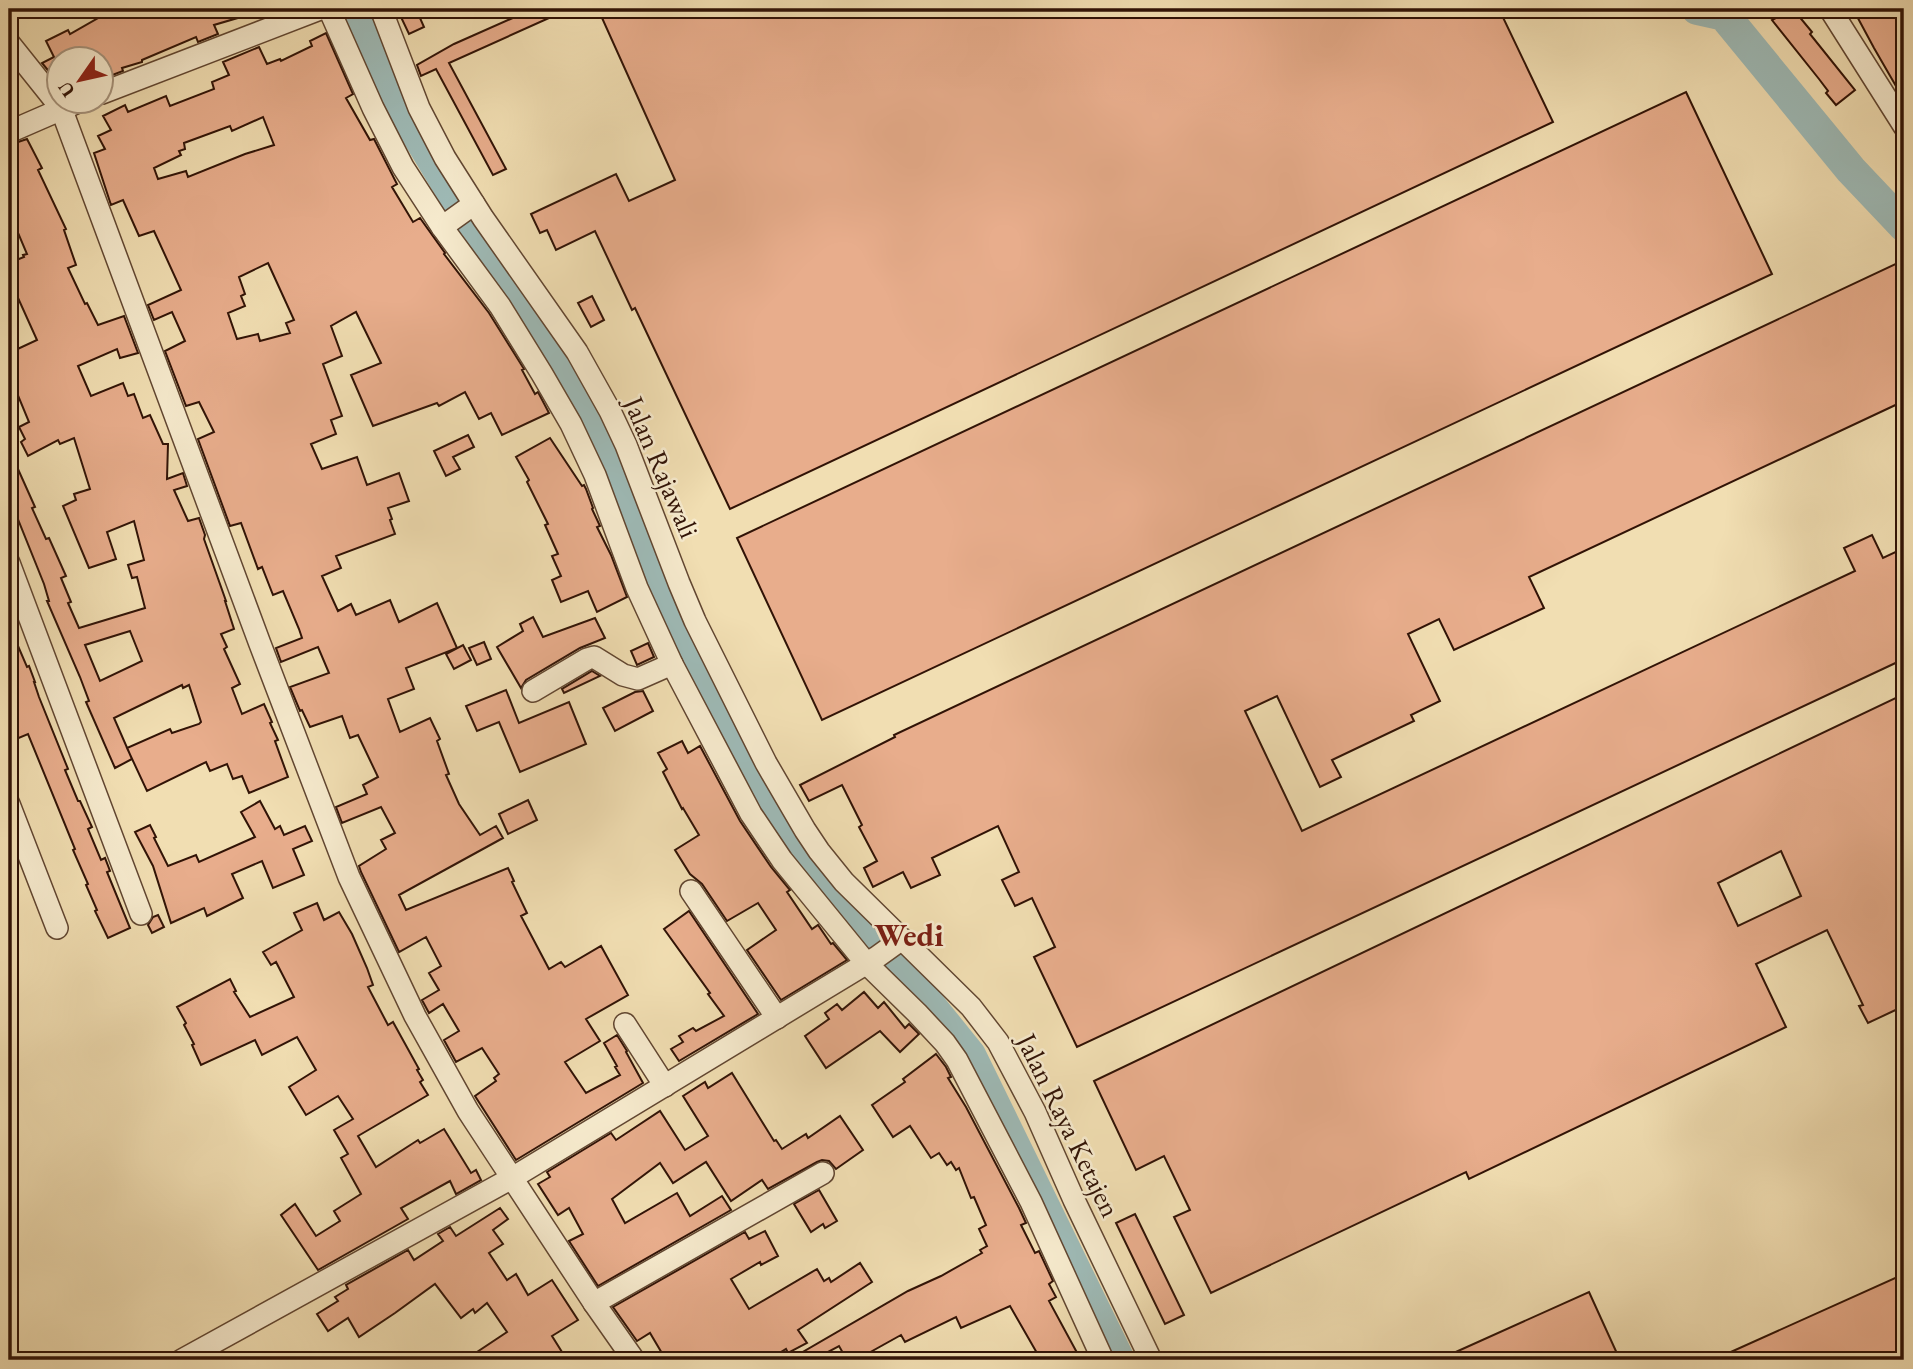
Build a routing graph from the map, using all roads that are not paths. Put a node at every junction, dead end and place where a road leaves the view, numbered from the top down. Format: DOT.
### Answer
graph roads {
  1 [pos="320,9"];
  2 [pos="329,9"];
  3 [pos="381,9"];
  4 [pos="1830,9"];
  5 [pos="9,43"];
  6 [pos="46,81"];
  7 [pos="116,88"];
  8 [pos="46,115"];
  9 [pos="73,116"];
  10 [pos="1904,126"];
  11 [pos="9,132"];
  12 [pos="470,207"];
  13 [pos="444,225"];
  14 [pos="9,564"];
  15 [pos="672,664"];
  16 [pos="533,691"];
  17 [pos="9,804"];
  18 [pos="691,891"];
  19 [pos="141,914"];
  20 [pos="57,928"];
  21 [pos="885,951"];
  22 [pos="777,1018"];
  23 [pos="625,1024"];
  24 [pos="665,1086"];
  25 [pos="823,1173"];
  26 [pos="512,1178"];
  27 [pos="594,1303"];
  28 [pos="183,1360"];
  29 [pos="634,1360"];
  30 [pos="1103,1360"];
  31 [pos="1151,1360"];
  1 -- 7 [label="street"];
  2 -- 13 [label="street"];
  3 -- 12 [label="street, Jalan Rajawali"];
  4 -- 10 [label="street"];
  5 -- 6 [label="street"];
  8 -- 11 [label="street"];
  9 -- 26 [label="street"];
  12 -- 13 [label="street"];
  12 -- 21 [label="street, Jalan Rajawali"];
  13 -- 15 [label="street"];
  14 -- 19 [label="street"];
  15 -- 16 [label="street"];
  15 -- 21 [label="street"];
  17 -- 20 [label="street"];
  18 -- 22 [label="street"];
  21 -- 22 [label="street"];
  21 -- 30 [label="street"];
  21 -- 31 [label="street, Jalan Raya Ketajen"];
  22 -- 24 [label="street"];
  23 -- 24 [label="street"];
  24 -- 26 [label="street"];
  25 -- 27 [label="street"];
  26 -- 27 [label="street"];
  26 -- 28 [label="street"];
  27 -- 29 [label="street"];
}
